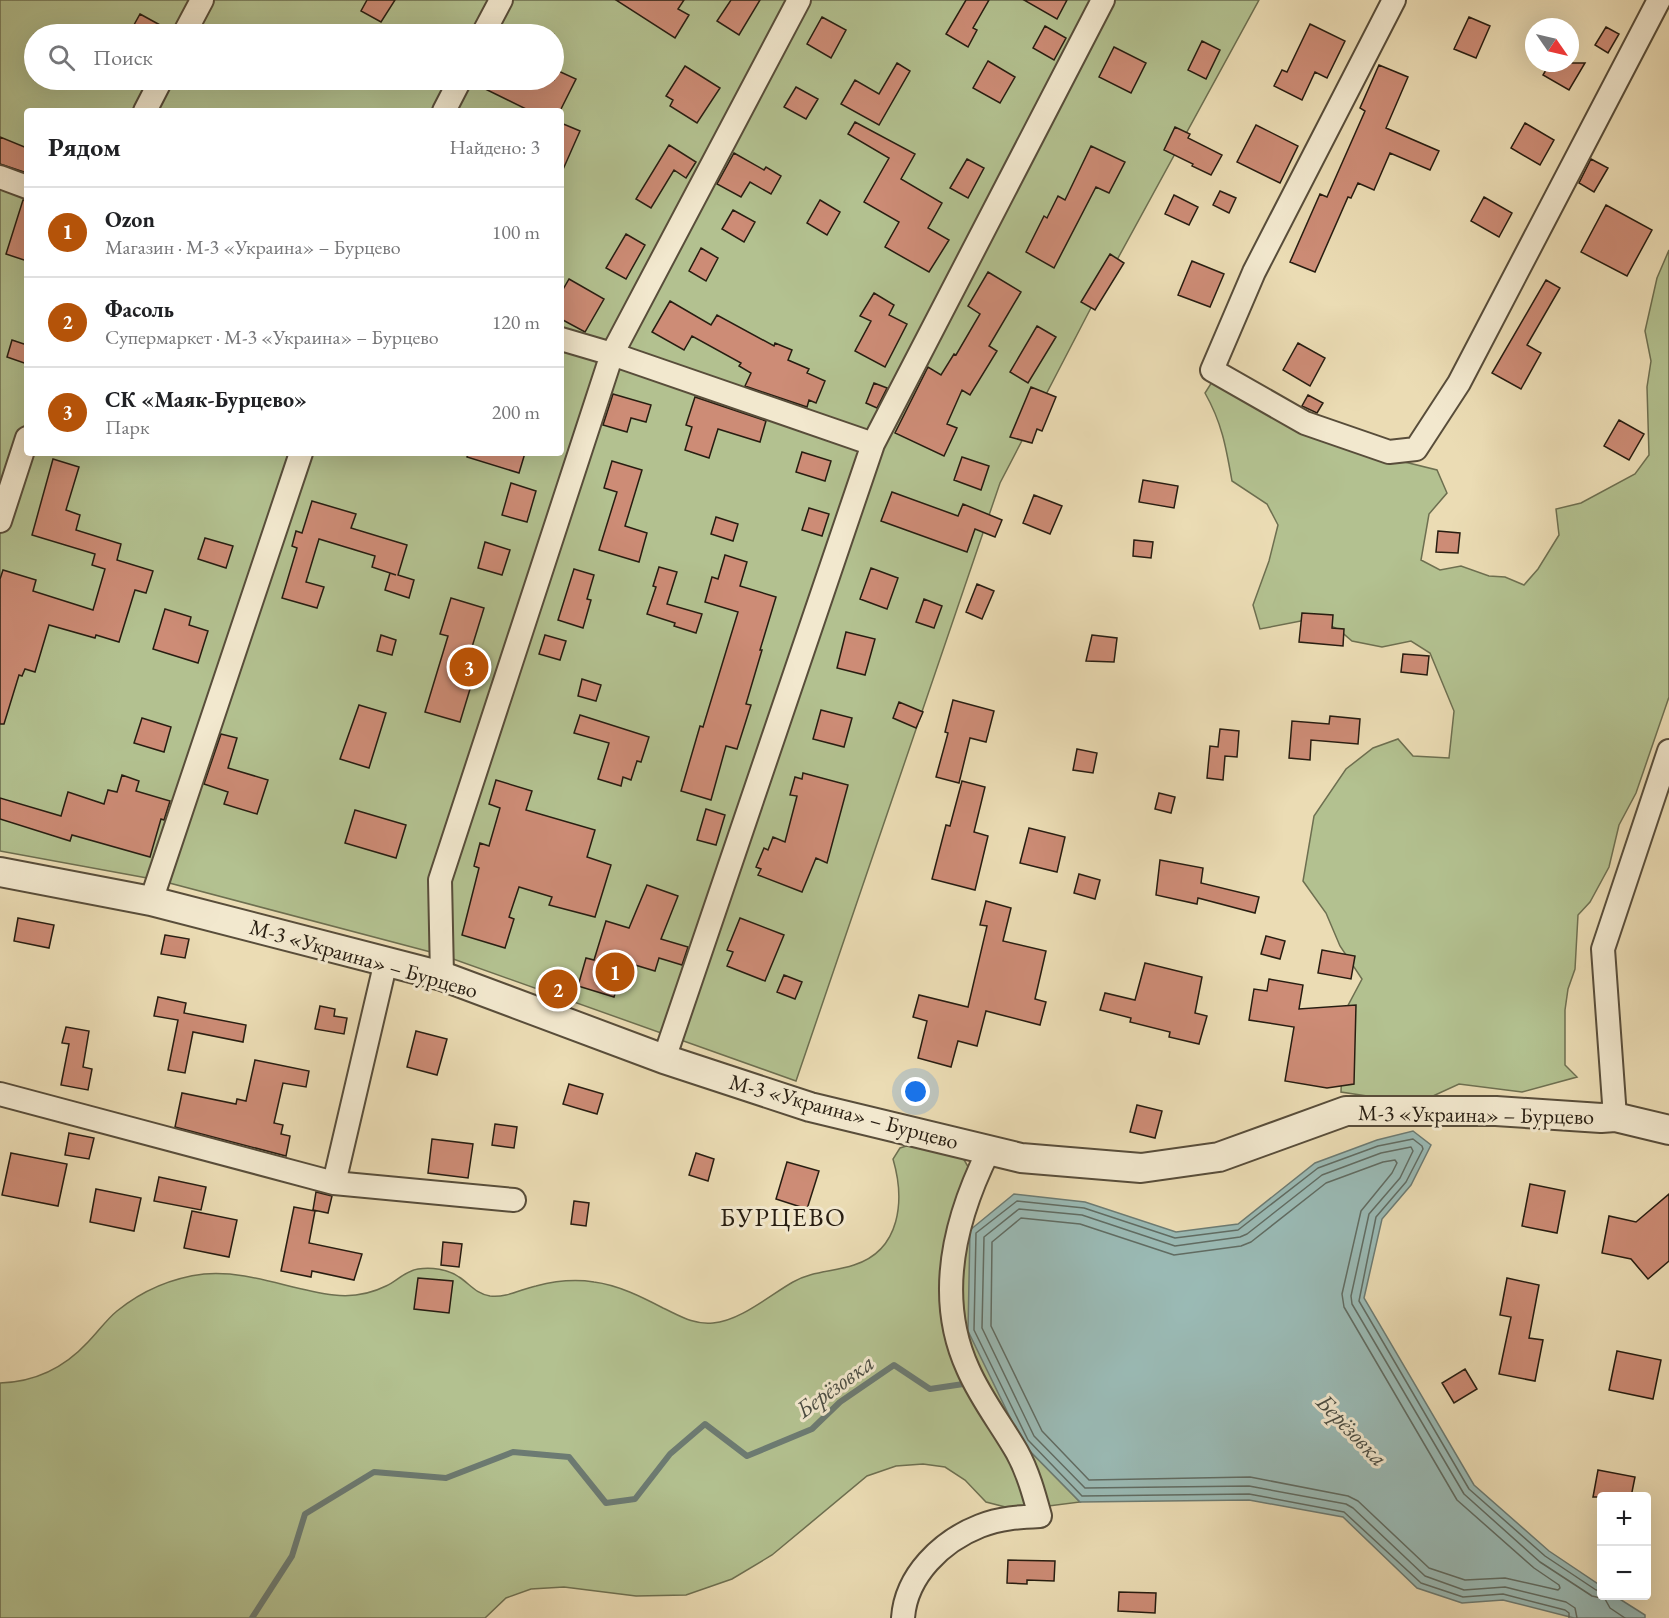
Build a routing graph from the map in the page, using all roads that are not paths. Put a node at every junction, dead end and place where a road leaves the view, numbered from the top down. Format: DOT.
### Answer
graph roads {
  1 [pos="202,0"];
  2 [pos="501,0"];
  3 [pos="799,0"];
  4 [pos="1103,0"];
  5 [pos="1394,0"];
  6 [pos="1659,0"];
  7 [pos="189,24"];
  8 [pos="488,24"];
  9 [pos="156,90"];
  10 [pos="455,90"];
  11 [pos="147,108"];
  12 [pos="446,108"];
  13 [pos="0,177"];
  14 [pos="24,186"];
  15 [pos="564,340"];
  16 [pos="612,354"];
  17 [pos="873,444"];
  18 [pos="24,447"];
  19 [pos="300,456"];
  20 [pos="0,521"];
  21 [pos="1669,751"];
  22 [pos="0,872"];
  23 [pos="151,901"];
  24 [pos="386,961"];
  25 [pos="442,976"];
  26 [pos="664,1059"];
  27 [pos="0,1094"];
  28 [pos="1615,1117"];
  29 [pos="1669,1130"];
  30 [pos="989,1150"];
  31 [pos="334,1183"];
  32 [pos="514,1200"];
  33 [pos="903,1618"];
  1 -- 7 [label="street"];
  2 -- 8 [label="street"];
  3 -- 16 [label="street"];
  4 -- 17 [label="street"];
  5 -- 6 [label="street"];
  9 -- 11 [label="street"];
  10 -- 12 [label="street"];
  13 -- 14 [label="street"];
  15 -- 16 [label="street"];
  16 -- 17 [label="street"];
  16 -- 25 [label="street"];
  17 -- 26 [label="street"];
  18 -- 20 [label="street"];
  19 -- 23 [label="street"];
  21 -- 28 [label="street"];
  22 -- 23 [label="street, М-3 «Украина» – Бурцево"];
  23 -- 24 [label="street, М-3 «Украина» – Бурцево"];
  24 -- 25 [label="street, М-3 «Украина» – Бурцево"];
  24 -- 31 [label="street"];
  25 -- 26 [label="street, М-3 «Украина» – Бурцево"];
  26 -- 30 [label="street, М-3 «Украина» – Бурцево"];
  27 -- 31 [label="street"];
  28 -- 29 [label="street, М-3 «Украина» – Бурцево"];
  28 -- 30 [label="street, М-3 «Украина» – Бурцево"];
  30 -- 33 [label="street"];
  31 -- 32 [label="street"];
}
